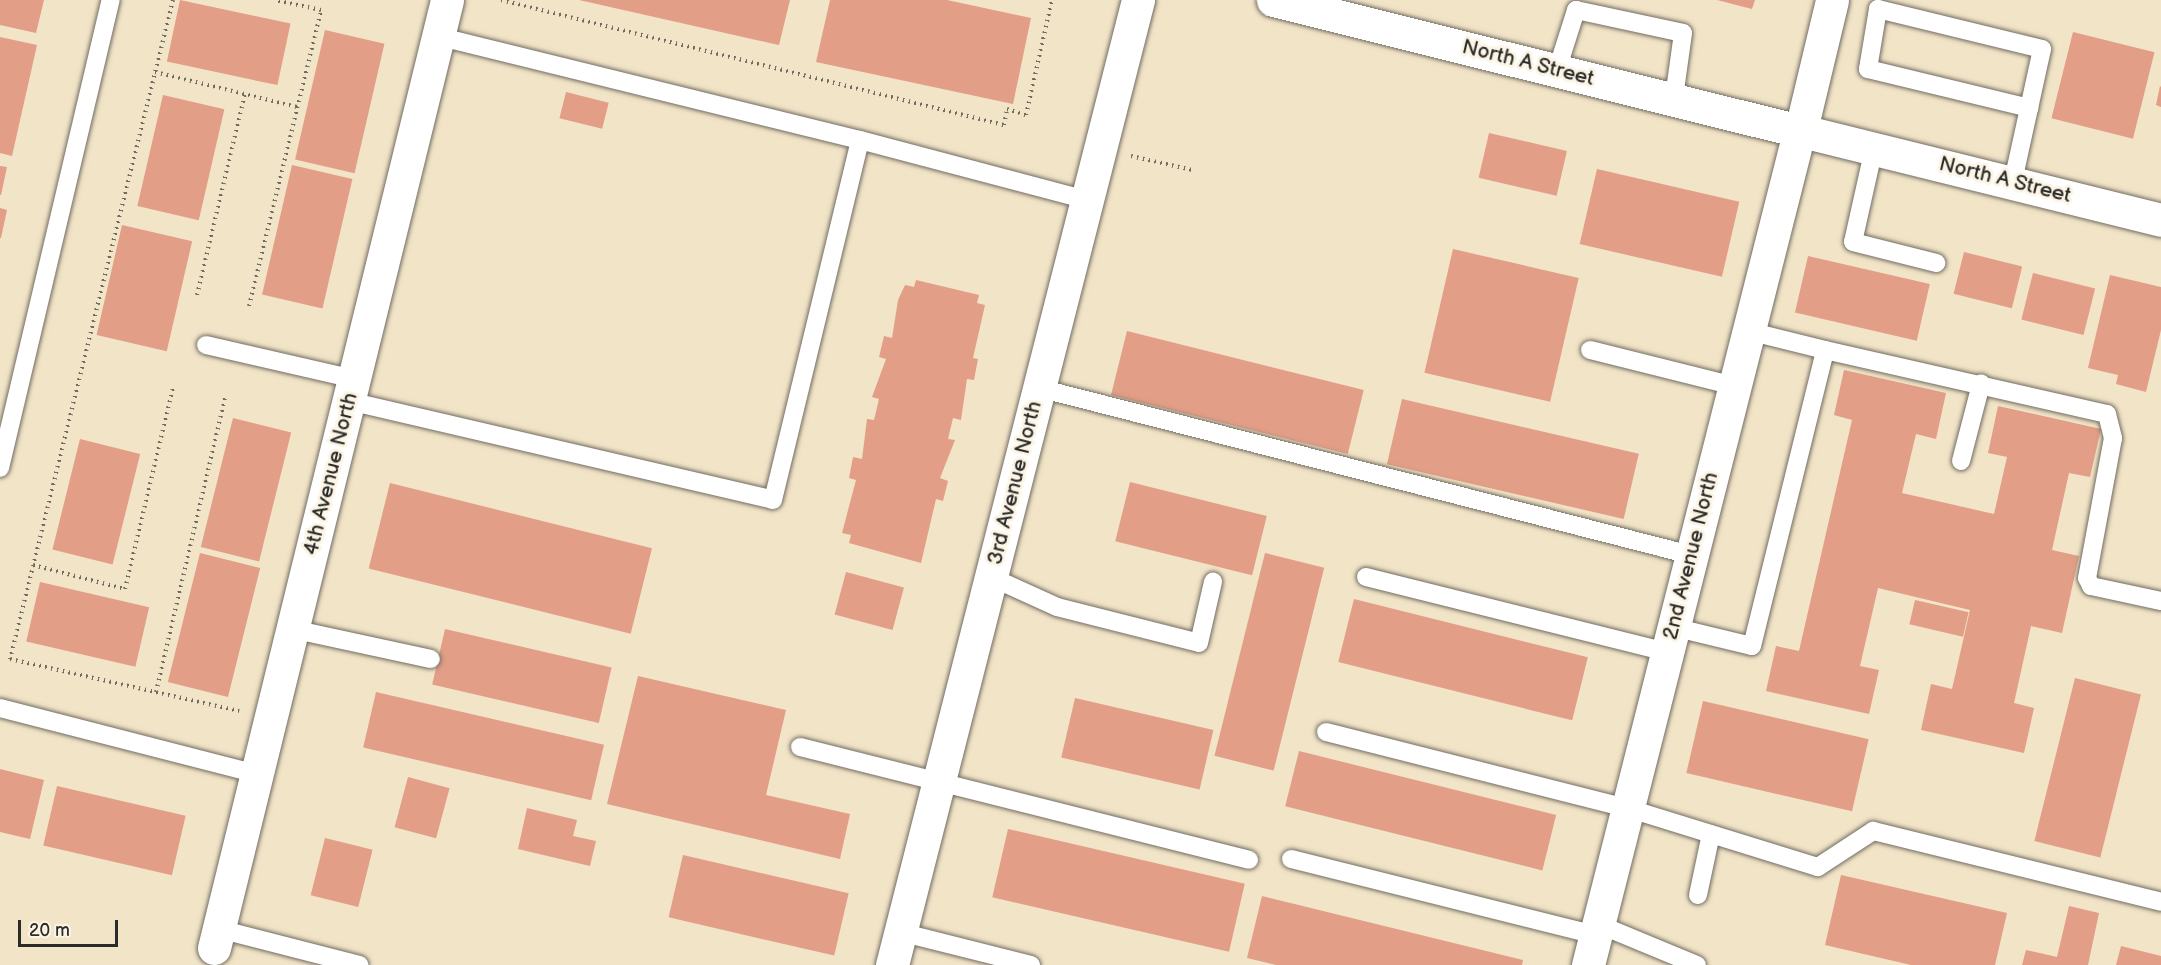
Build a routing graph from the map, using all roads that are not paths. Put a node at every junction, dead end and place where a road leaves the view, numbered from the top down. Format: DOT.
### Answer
graph roads {
  1 [pos="111,0"];
  2 [pos="447,0"];
  3 [pos="1138,0"];
  4 [pos="1273,0"];
  5 [pos="1832,0"];
  6 [pos="438,36"];
  7 [pos="1557,70"];
  8 [pos="1674,98"];
  9 [pos="2029,108"];
  10 [pos="1799,131"];
  11 [pos="860,140"];
  12 [pos="1874,148"];
  13 [pos="2013,181"];
  14 [pos="1087,200"];
  15 [pos="2161,220"];
  16 [pos="1936,263"];
  17 [pos="1748,331"];
  18 [pos="206,345"];
  19 [pos="1590,350"];
  20 [pos="1825,350"];
  21 [pos="1981,384"];
  22 [pos="1734,386"];
  23 [pos="1039,388"];
  24 [pos="351,390"];
  25 [pos="1962,461"];
  26 [pos="0,468"];
  27 [pos="1691,555"];
  28 [pos="991,577"];
  29 [pos="1366,577"];
  30 [pos="1213,582"];
  31 [pos="2161,601"];
  32 [pos="292,629"];
  33 [pos="1670,640"];
  34 [pos="431,659"];
  35 [pos="0,708"];
  36 [pos="1326,732"];
  37 [pos="800,747"];
  38 [pos="257,774"];
  39 [pos="938,784"];
  40 [pos="1627,808"];
  41 [pos="1711,834"];
  42 [pos="1291,859"];
  43 [pos="1249,860"];
  44 [pos="1698,895"];
  45 [pos="2161,902"];
  46 [pos="900,932"];
  47 [pos="217,938"];
  48 [pos="1594,941"];
  49 [pos="359,965"];
  50 [pos="892,965"];
  51 [pos="1031,965"];
  52 [pos="1696,965"];
  1 -- 26 [label="lane"];
  2 -- 6 [label="street, 4th Avenue North"];
  3 -- 14 [label="street, 3rd Avenue North"];
  4 -- 7 [label="street, North A Street"];
  5 -- 10 [label="street, 2nd Avenue North"];
  6 -- 11 [label="lane"];
  6 -- 24 [label="street, 4th Avenue North"];
  7 -- 8 [label="street, North A Street"];
  7 -- 8 [label="lane"];
  8 -- 10 [label="street, North A Street"];
  9 -- 9 [label="lane"];
  9 -- 13 [label="lane"];
  10 -- 12 [label="street, North A Street"];
  10 -- 17 [label="street, 2nd Avenue North"];
  11 -- 14 [label="lane"];
  11 -- 24 [label="lane"];
  12 -- 13 [label="street, North A Street"];
  12 -- 16 [label="lane"];
  13 -- 15 [label="street, North A Street"];
  14 -- 23 [label="street, 3rd Avenue North"];
  17 -- 20 [label="lane"];
  17 -- 22 [label="street, 2nd Avenue North"];
  18 -- 24 [label="lane"];
  19 -- 22 [label="lane"];
  20 -- 21 [label="lane"];
  20 -- 33 [label="lane"];
  21 -- 25 [label="lane"];
  21 -- 31 [label="lane"];
  22 -- 27 [label="street, 2nd Avenue North"];
  23 -- 27 [label="lane"];
  23 -- 28 [label="street, 3rd Avenue North"];
  24 -- 32 [label="street, 4th Avenue North"];
  27 -- 33 [label="street, 2nd Avenue North"];
  28 -- 30 [label="lane"];
  28 -- 39 [label="street, 3rd Avenue North"];
  29 -- 33 [label="lane"];
  32 -- 34 [label="lane"];
  32 -- 38 [label="street, 4th Avenue North"];
  33 -- 40 [label="street, 2nd Avenue North"];
  35 -- 38 [label="lane"];
  36 -- 40 [label="lane"];
  37 -- 39 [label="lane"];
  38 -- 47 [label="street, 4th Avenue North"];
  39 -- 43 [label="lane"];
  39 -- 46 [label="street, 3rd Avenue North"];
  40 -- 41 [label="lane"];
  40 -- 48 [label="street, 2nd Avenue North"];
  41 -- 44 [label="lane"];
  41 -- 45 [label="lane"];
  42 -- 48 [label="lane"];
  46 -- 50 [label="street, 3rd Avenue North"];
  46 -- 51 [label="lane"];
  47 -- 49 [label="lane"];
  48 -- 52 [label="lane"];
}
